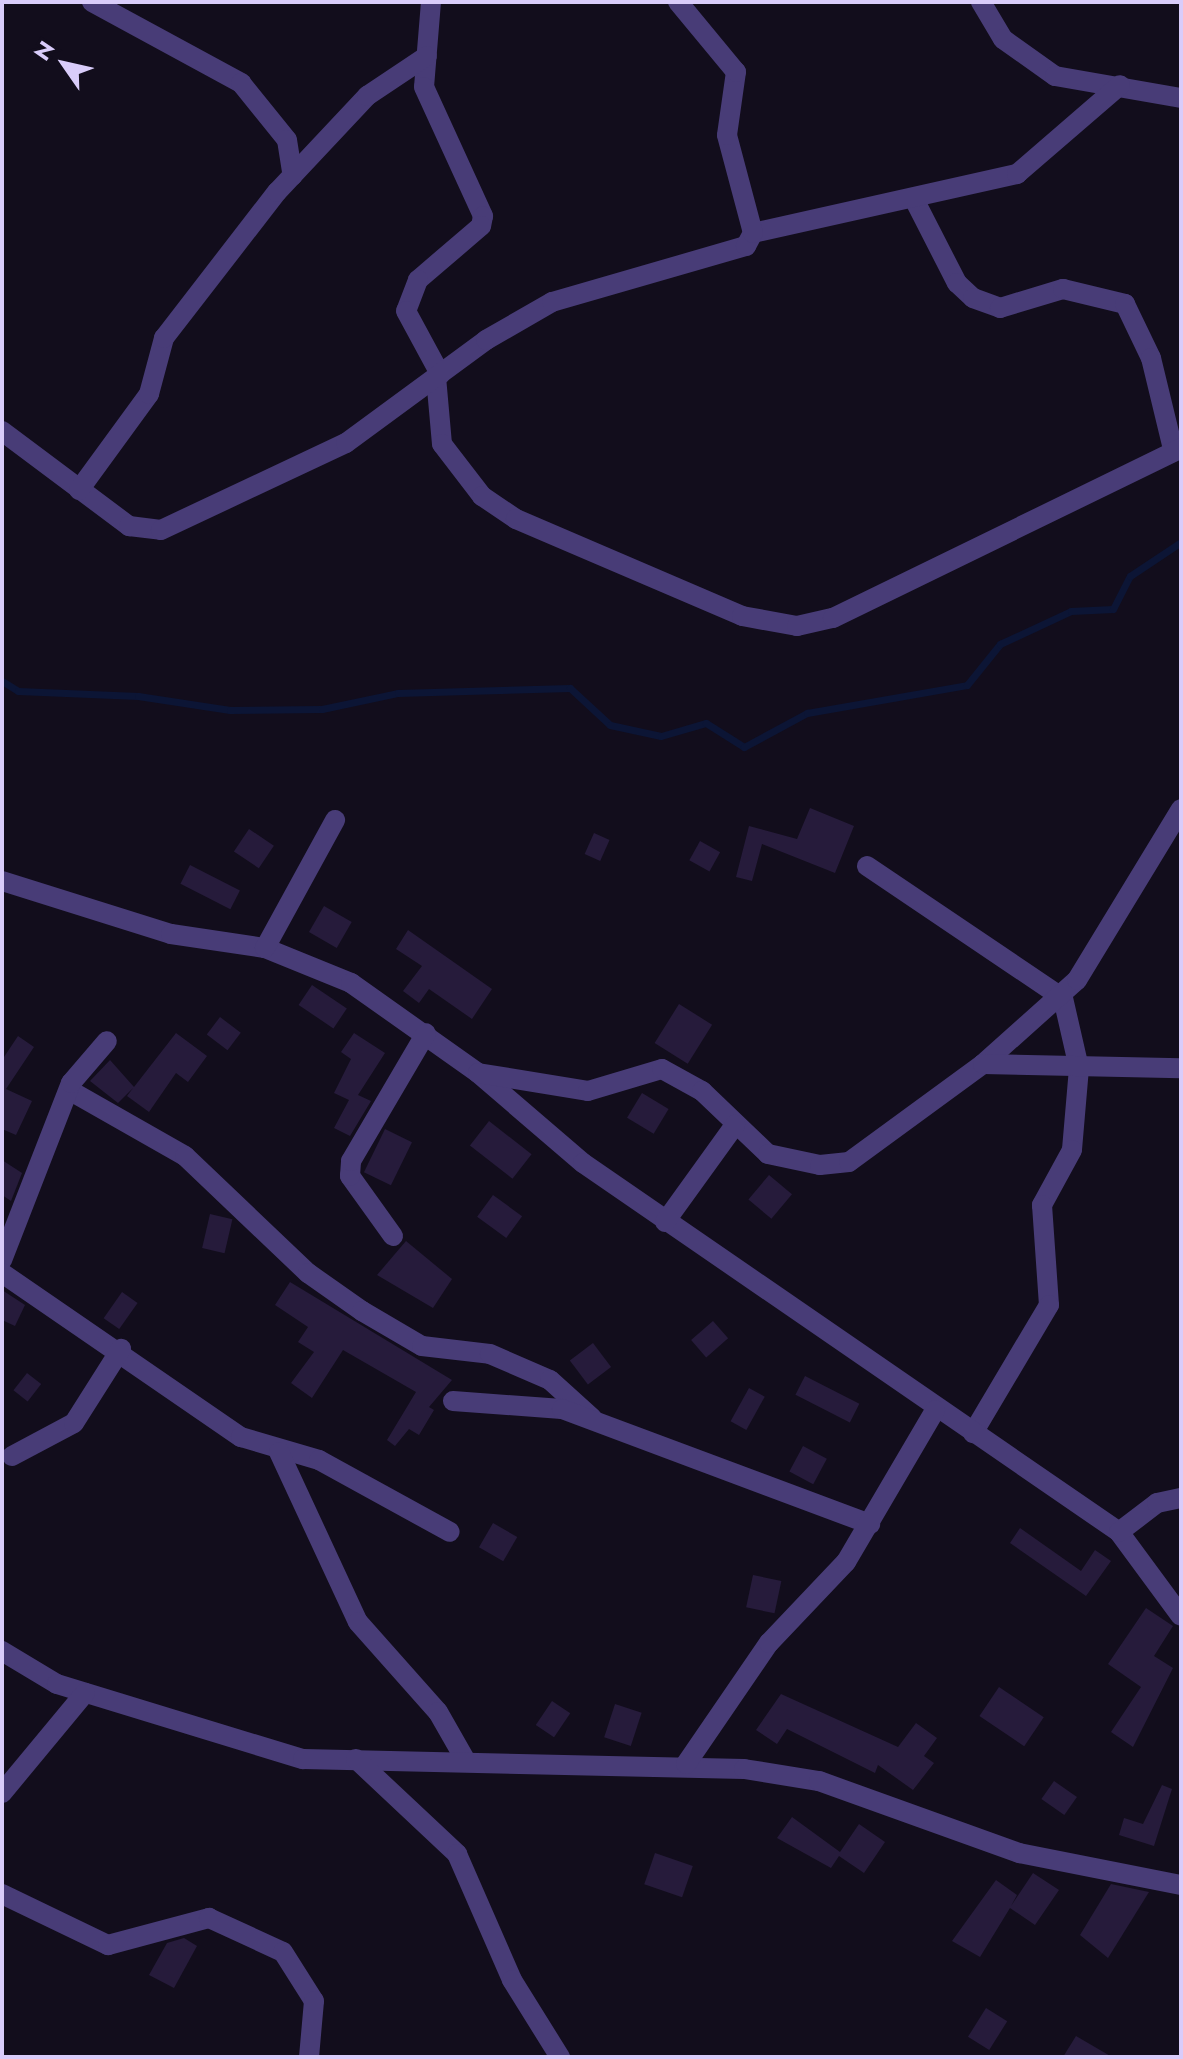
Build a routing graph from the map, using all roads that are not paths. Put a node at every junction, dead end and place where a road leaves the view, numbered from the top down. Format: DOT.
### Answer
graph roads {
  1 [pos="92,2"];
  2 [pos="431,2"];
  3 [pos="678,2"];
  4 [pos="981,2"];
  5 [pos="427,56"];
  6 [pos="1120,85"];
  7 [pos="1181,98"];
  8 [pos="293,176"];
  9 [pos="915,201"];
  10 [pos="753,233"];
  11 [pos="438,376"];
  12 [pos="2,431"];
  13 [pos="1177,449"];
  14 [pos="79,490"];
  15 [pos="1181,809"];
  16 [pos="335,820"];
  17 [pos="867,866"];
  18 [pos="2,881"];
  19 [pos="265,948"];
  20 [pos="1063,998"];
  21 [pos="426,1033"];
  22 [pos="107,1041"];
  23 [pos="983,1064"];
  24 [pos="1079,1068"];
  25 [pos="1181,1068"];
  26 [pos="478,1073"];
  27 [pos="69,1090"];
  28 [pos="735,1125"];
  29 [pos="665,1222"];
  30 [pos="393,1236"];
  31 [pos="2,1260"];
  32 [pos="2,1273"];
  33 [pos="121,1349"];
  34 [pos="453,1401"];
  35 [pos="935,1410"];
  36 [pos="592,1418"];
  37 [pos="973,1433"];
  38 [pos="279,1452"];
  39 [pos="12,1456"];
  40 [pos="1181,1498"];
  41 [pos="870,1524"];
  42 [pos="450,1532"];
  43 [pos="1119,1532"];
  44 [pos="1181,1616"];
  45 [pos="2,1651"];
  46 [pos="85,1693"];
  47 [pos="356,1759"];
  48 [pos="466,1761"];
  49 [pos="686,1764"];
  50 [pos="2,1793"];
  51 [pos="1181,1885"];
  52 [pos="2,1894"];
  53 [pos="309,2057"];
  54 [pos="560,2057"];
  1 -- 8 [label="street"];
  2 -- 5 [label="street"];
  3 -- 10 [label="street"];
  4 -- 6 [label="street"];
  5 -- 8 [label="street"];
  5 -- 11 [label="street"];
  6 -- 7 [label="street"];
  6 -- 9 [label="street"];
  8 -- 14 [label="street"];
  9 -- 10 [label="street"];
  9 -- 13 [label="street"];
  10 -- 11 [label="street"];
  11 -- 13 [label="street"];
  11 -- 14 [label="street"];
  12 -- 14 [label="street"];
  15 -- 20 [label="street"];
  16 -- 19 [label="street"];
  17 -- 20 [label="street"];
  18 -- 19 [label="street"];
  19 -- 21 [label="street"];
  20 -- 23 [label="street"];
  20 -- 24 [label="street"];
  21 -- 26 [label="street"];
  21 -- 30 [label="street"];
  22 -- 27 [label="street"];
  23 -- 24 [label="street"];
  23 -- 28 [label="street"];
  24 -- 25 [label="street"];
  24 -- 37 [label="street"];
  26 -- 28 [label="street"];
  26 -- 29 [label="street"];
  27 -- 31 [label="street"];
  27 -- 36 [label="street"];
  28 -- 29 [label="street"];
  29 -- 35 [label="street"];
  32 -- 33 [label="street"];
  33 -- 38 [label="street"];
  33 -- 39 [label="street"];
  34 -- 36 [label="street"];
  35 -- 37 [label="street"];
  35 -- 41 [label="street"];
  36 -- 41 [label="street"];
  37 -- 43 [label="street"];
  38 -- 42 [label="street"];
  38 -- 48 [label="street"];
  40 -- 43 [label="street"];
  41 -- 49 [label="street"];
  43 -- 44 [label="street"];
  45 -- 46 [label="street"];
  46 -- 47 [label="street"];
  46 -- 50 [label="street"];
  47 -- 48 [label="street"];
  47 -- 54 [label="street"];
  48 -- 49 [label="street"];
  49 -- 51 [label="street"];
  52 -- 53 [label="street"];
}
